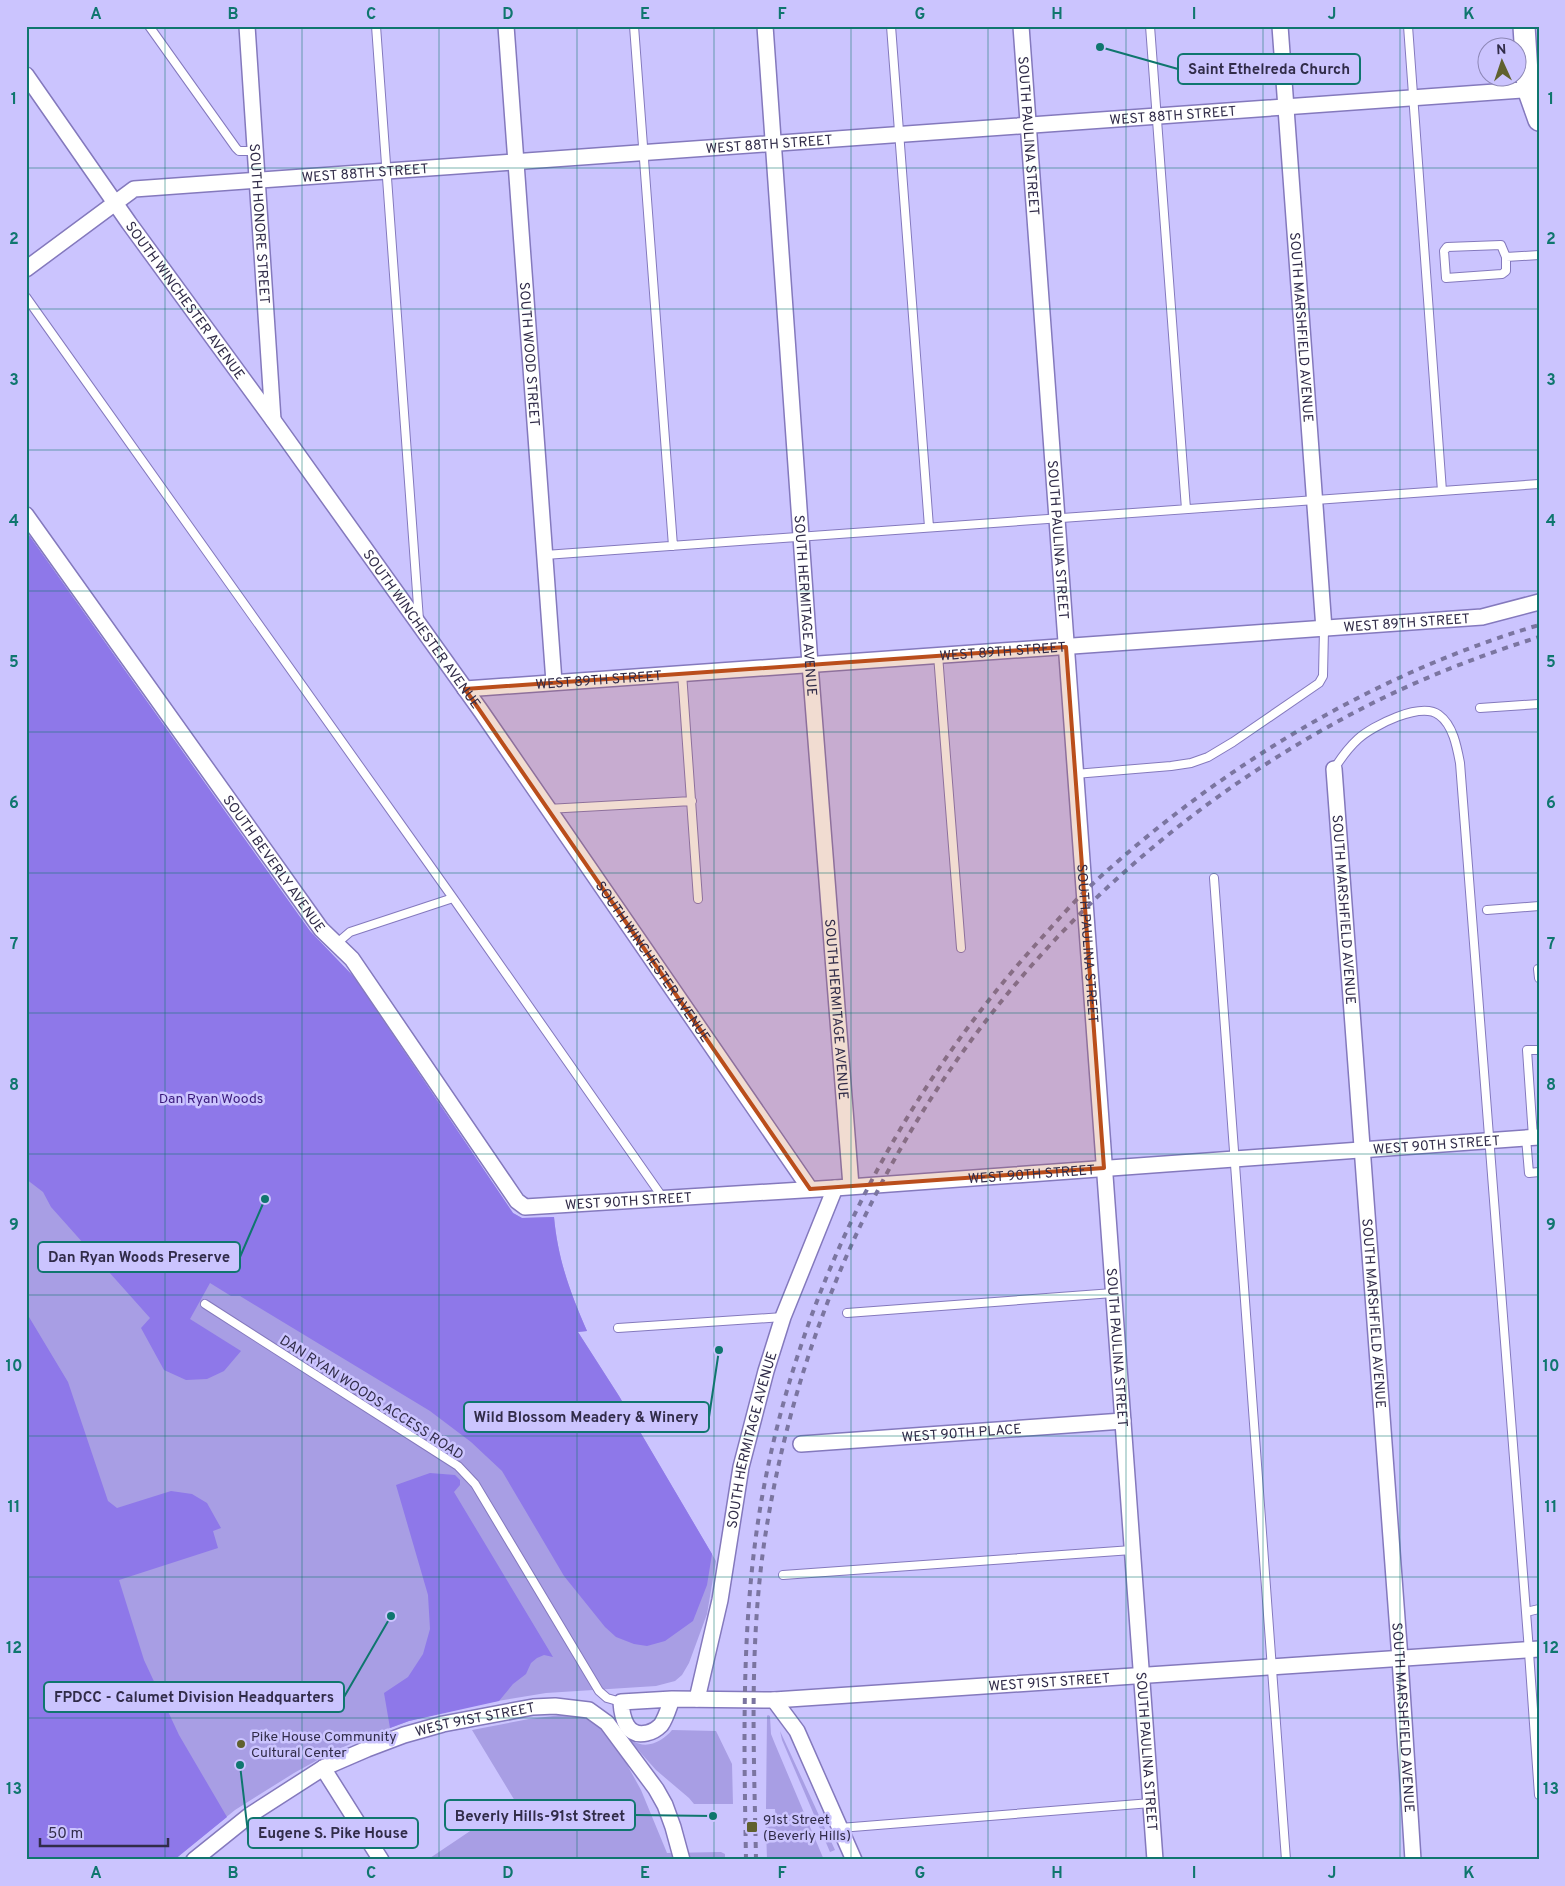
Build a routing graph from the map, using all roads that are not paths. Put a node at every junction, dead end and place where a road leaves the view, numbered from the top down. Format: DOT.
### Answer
graph roads {
  1 [pos="149,26"];
  2 [pos="247,26"];
  3 [pos="376,26"];
  4 [pos="506,26"];
  5 [pos="634,26"];
  6 [pos="765,26"];
  7 [pos="891,26"];
  8 [pos="1021,26"];
  9 [pos="1150,26"];
  10 [pos="1280,26"];
  11 [pos="1408,26"];
  12 [pos="1524,26"];
  13 [pos="26,75"];
  14 [pos="1534,89"];
  15 [pos="1414,97"];
  16 [pos="1286,106"];
  17 [pos="1156,115"];
  18 [pos="1539,120"];
  19 [pos="1028,125"];
  20 [pos="899,134"];
  21 [pos="774,143"];
  22 [pos="255,150"];
  23 [pos="643,153"];
  24 [pos="516,162"];
  25 [pos="387,171"];
  26 [pos="257,181"];
  27 [pos="115,203"];
  28 [pos="1539,255"];
  29 [pos="1506,257"];
  30 [pos="26,269"];
  31 [pos="26,297"];
  32 [pos="273,420"];
  33 [pos="1539,484"];
  34 [pos="1442,491"];
  35 [pos="1314,500"];
  36 [pos="1186,509"];
  37 [pos="26,515"];
  38 [pos="1057,518"];
  39 [pos="929,527"];
  40 [pos="802,537"];
  41 [pos="673,546"];
  42 [pos="545,555"];
  43 [pos="1539,602"];
  44 [pos="419,627"];
  45 [pos="1324,629"];
  46 [pos="1066,647"];
  47 [pos="938,655"];
  48 [pos="810,664"];
  49 [pos="682,673"];
  50 [pos="554,682"];
  51 [pos="465,689"];
  52 [pos="1539,704"];
  53 [pos="1480,708"];
  54 [pos="1334,769"];
  55 [pos="1075,774"];
  56 [pos="692,801"];
  57 [pos="548,809"];
  58 [pos="1214,878"];
  59 [pos="453,898"];
  60 [pos="698,900"];
  61 [pos="1539,906"];
  62 [pos="1487,910"];
  63 [pos="336,944"];
  64 [pos="961,948"];
  65 [pos="1538,969"];
  66 [pos="1539,978"];
  67 [pos="1539,1050"];
  68 [pos="1535,1104"];
  69 [pos="1533,1137"];
  70 [pos="1489,1140"];
  71 [pos="1362,1150"];
  72 [pos="1234,1159"];
  73 [pos="1104,1168"];
  74 [pos="1539,1172"];
  75 [pos="851,1186"];
  76 [pos="835,1188"];
  77 [pos="810,1189"];
  78 [pos="663,1198"];
  79 [pos="525,1207"];
  80 [pos="1113,1293"];
  81 [pos="205,1304"];
  82 [pos="847,1313"];
  83 [pos="783,1317"];
  84 [pos="618,1328"];
  85 [pos="1123,1421"];
  86 [pos="801,1444"];
  87 [pos="1132,1550"];
  88 [pos="783,1575"];
  89 [pos="1539,1609"];
  90 [pos="1526,1612"];
  91 [pos="1534,1649"];
  92 [pos="1400,1659"];
  93 [pos="1273,1667"];
  94 [pos="1141,1676"];
  95 [pos="672,1699"];
  96 [pos="697,1699"];
  97 [pos="774,1700"];
  98 [pos="621,1702"];
  99 [pos="323,1768"];
  100 [pos="1539,1795"];
  101 [pos="1151,1803"];
  102 [pos="840,1828"];
  103 [pos="202,1857"];
  104 [pos="381,1860"];
  105 [pos="682,1860"];
  106 [pos="854,1860"];
  107 [pos="1155,1860"];
  108 [pos="1286,1860"];
  109 [pos="1413,1860"];
  1 -- 22 [label="lane"];
  2 -- 22 [label="street, SOUTH HONORE STREET"];
  3 -- 25 [label="lane"];
  4 -- 24 [label="street, SOUTH WOOD STREET"];
  5 -- 23 [label="lane"];
  6 -- 21 [label="street, SOUTH HERMITAGE AVENUE"];
  7 -- 20 [label="lane"];
  8 -- 19 [label="street, SOUTH PAULINA STREET"];
  9 -- 17 [label="lane"];
  10 -- 16 [label="street, SOUTH MARSHFIELD AVENUE"];
  11 -- 15 [label="lane"];
  12 -- 14 [label="main road"];
  13 -- 27 [label="street, SOUTH WINCHESTER AVENUE"];
  14 -- 15 [label="street, WEST 88TH STREET"];
  14 -- 18 [label="main road"];
  15 -- 16 [label="street, WEST 88TH STREET"];
  15 -- 34 [label="lane"];
  16 -- 17 [label="street, WEST 88TH STREET"];
  16 -- 35 [label="street, SOUTH MARSHFIELD AVENUE"];
  17 -- 19 [label="street, WEST 88TH STREET"];
  17 -- 36 [label="lane"];
  19 -- 20 [label="street, WEST 88TH STREET"];
  19 -- 38 [label="street, SOUTH PAULINA STREET"];
  20 -- 21 [label="street, WEST 88TH STREET"];
  20 -- 39 [label="lane"];
  21 -- 23 [label="street, WEST 88TH STREET"];
  21 -- 40 [label="street, SOUTH HERMITAGE AVENUE"];
  22 -- 26 [label="street, SOUTH HONORE STREET"];
  23 -- 24 [label="street, WEST 88TH STREET"];
  23 -- 41 [label="lane"];
  24 -- 25 [label="street, WEST 88TH STREET"];
  24 -- 42 [label="street, SOUTH WOOD STREET"];
  25 -- 26 [label="street, WEST 88TH STREET"];
  25 -- 44 [label="lane"];
  26 -- 27 [label="street, WEST 88TH STREET"];
  26 -- 32 [label="street, SOUTH HONORE STREET"];
  27 -- 30 [label="street, WEST 88TH STREET"];
  27 -- 32 [label="street, SOUTH WINCHESTER AVENUE"];
  28 -- 29 [label="lane"];
  29 -- 29 [label="lane"];
  31 -- 59 [label="lane"];
  32 -- 44 [label="street, SOUTH WINCHESTER AVENUE"];
  33 -- 34 [label="lane"];
  34 -- 35 [label="lane"];
  35 -- 36 [label="lane"];
  35 -- 45 [label="street, SOUTH MARSHFIELD AVENUE"];
  36 -- 38 [label="lane"];
  37 -- 63 [label="street, SOUTH BEVERLY AVENUE"];
  38 -- 39 [label="lane"];
  38 -- 46 [label="street, SOUTH PAULINA STREET"];
  39 -- 40 [label="lane"];
  40 -- 41 [label="lane"];
  40 -- 48 [label="street, SOUTH HERMITAGE AVENUE"];
  41 -- 42 [label="lane"];
  42 -- 50 [label="street, SOUTH WOOD STREET"];
  43 -- 45 [label="street, WEST 89TH STREET"];
  44 -- 51 [label="street, SOUTH WINCHESTER AVENUE"];
  45 -- 46 [label="street, WEST 89TH STREET"];
  45 -- 55 [label="lane"];
  46 -- 47 [label="street, WEST 89TH STREET"];
  46 -- 55 [label="street, SOUTH PAULINA STREET"];
  47 -- 48 [label="street, WEST 89TH STREET"];
  47 -- 64 [label="lane"];
  48 -- 49 [label="street, WEST 89TH STREET"];
  48 -- 75 [label="street, SOUTH HERMITAGE AVENUE"];
  49 -- 50 [label="street, WEST 89TH STREET"];
  49 -- 56 [label="lane"];
  50 -- 51 [label="street, WEST 89TH STREET"];
  51 -- 57 [label="street, SOUTH WINCHESTER AVENUE"];
  52 -- 53 [label="lane"];
  54 -- 70 [label="lane"];
  54 -- 71 [label="street, SOUTH MARSHFIELD AVENUE"];
  55 -- 73 [label="street, SOUTH PAULINA STREET"];
  56 -- 57 [label="lane"];
  56 -- 60 [label="lane"];
  57 -- 77 [label="street, SOUTH WINCHESTER AVENUE"];
  58 -- 72 [label="lane"];
  59 -- 63 [label="lane"];
  59 -- 78 [label="lane"];
  61 -- 62 [label="lane"];
  63 -- 79 [label="street, SOUTH BEVERLY AVENUE"];
  65 -- 66 [label="lane"];
  67 -- 68 [label="lane"];
  68 -- 69 [label="lane"];
  69 -- 70 [label="street, WEST 90TH STREET"];
  69 -- 74 [label="lane"];
  70 -- 71 [label="street, WEST 90TH STREET"];
  70 -- 90 [label="lane"];
  71 -- 72 [label="street, WEST 90TH STREET"];
  71 -- 92 [label="street, SOUTH MARSHFIELD AVENUE"];
  72 -- 73 [label="street, WEST 90TH STREET"];
  72 -- 93 [label="lane"];
  73 -- 75 [label="street, WEST 90TH STREET"];
  73 -- 80 [label="street, SOUTH PAULINA STREET"];
  75 -- 76 [label="street, WEST 90TH STREET"];
  76 -- 77 [label="street, WEST 90TH STREET"];
  76 -- 83 [label="street, SOUTH HERMITAGE AVENUE"];
  77 -- 78 [label="street, WEST 90TH STREET"];
  78 -- 79 [label="street, WEST 90TH STREET"];
  80 -- 82 [label="lane"];
  80 -- 85 [label="street, SOUTH PAULINA STREET"];
  81 -- 98 [label="lane, DAN RYAN WOODS ACCESS ROAD"];
  83 -- 84 [label="lane"];
  83 -- 96 [label="street, SOUTH HERMITAGE AVENUE"];
  85 -- 86 [label="street, WEST 90TH PLACE"];
  85 -- 87 [label="street, SOUTH PAULINA STREET"];
  87 -- 88 [label="lane"];
  87 -- 94 [label="street, SOUTH PAULINA STREET"];
  89 -- 90 [label="lane"];
  90 -- 91 [label="lane"];
  91 -- 92 [label="street, WEST 91ST STREET"];
  91 -- 100 [label="lane"];
  92 -- 93 [label="street, WEST 91ST STREET"];
  92 -- 109 [label="street, SOUTH MARSHFIELD AVENUE"];
  93 -- 94 [label="street, WEST 91ST STREET"];
  93 -- 108 [label="lane"];
  94 -- 97 [label="street, WEST 91ST STREET"];
  94 -- 101 [label="street, SOUTH PAULINA STREET"];
  95 -- 96 [label="street, WEST 91ST STREET"];
  95 -- 98 [label="street, WEST 91ST STREET"];
  95 -- 98 [label="street"];
  96 -- 97 [label="street, WEST 91ST STREET"];
  97 -- 102 [label="street"];
  99 -- 103 [label="street, WEST 91ST STREET"];
  99 -- 104 [label="street"];
  99 -- 105 [label="street, WEST 91ST STREET"];
  101 -- 102 [label="lane"];
  101 -- 107 [label="street, SOUTH PAULINA STREET"];
  102 -- 106 [label="street"];
}
